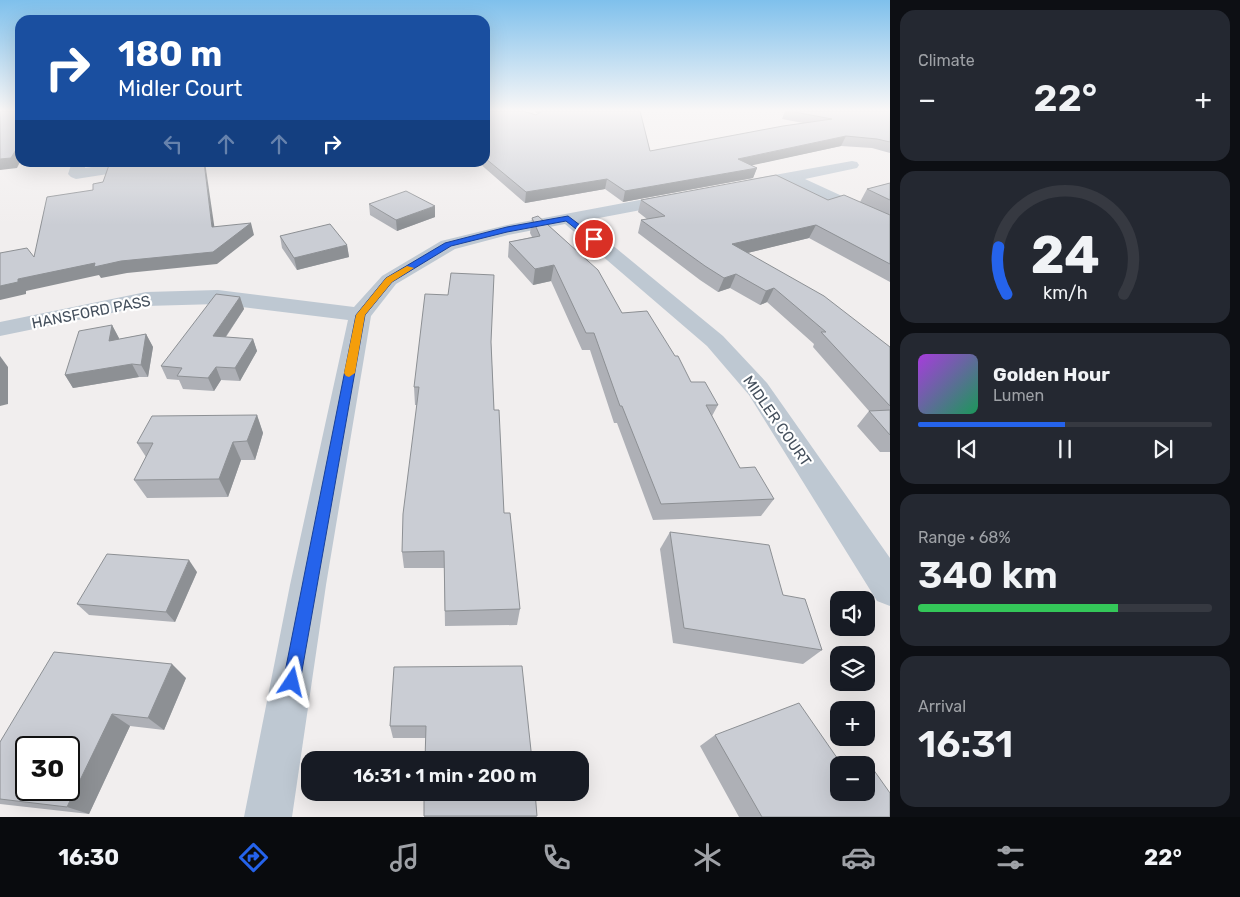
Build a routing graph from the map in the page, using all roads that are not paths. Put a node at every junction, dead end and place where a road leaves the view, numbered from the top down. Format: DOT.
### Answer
graph roads {
  1 [pos="852,165"];
  2 [pos="78,167"];
  3 [pos="124,167"];
  4 [pos="788,177"];
  5 [pos="568,218"];
  6 [pos="890,225"];
  7 [pos="360,315"];
  8 [pos="0,329"];
  9 [pos="890,589"];
  10 [pos="268,817"];
  1 -- 4 [label="street"];
  2 -- 3 [label="street"];
  4 -- 5 [label="street"];
  4 -- 6 [label="street"];
  5 -- 7 [label="street"];
  5 -- 9 [label="street, MIDLER COURT"];
  7 -- 8 [label="street, HANSFORD PASS"];
  7 -- 10 [label="street"];
}
